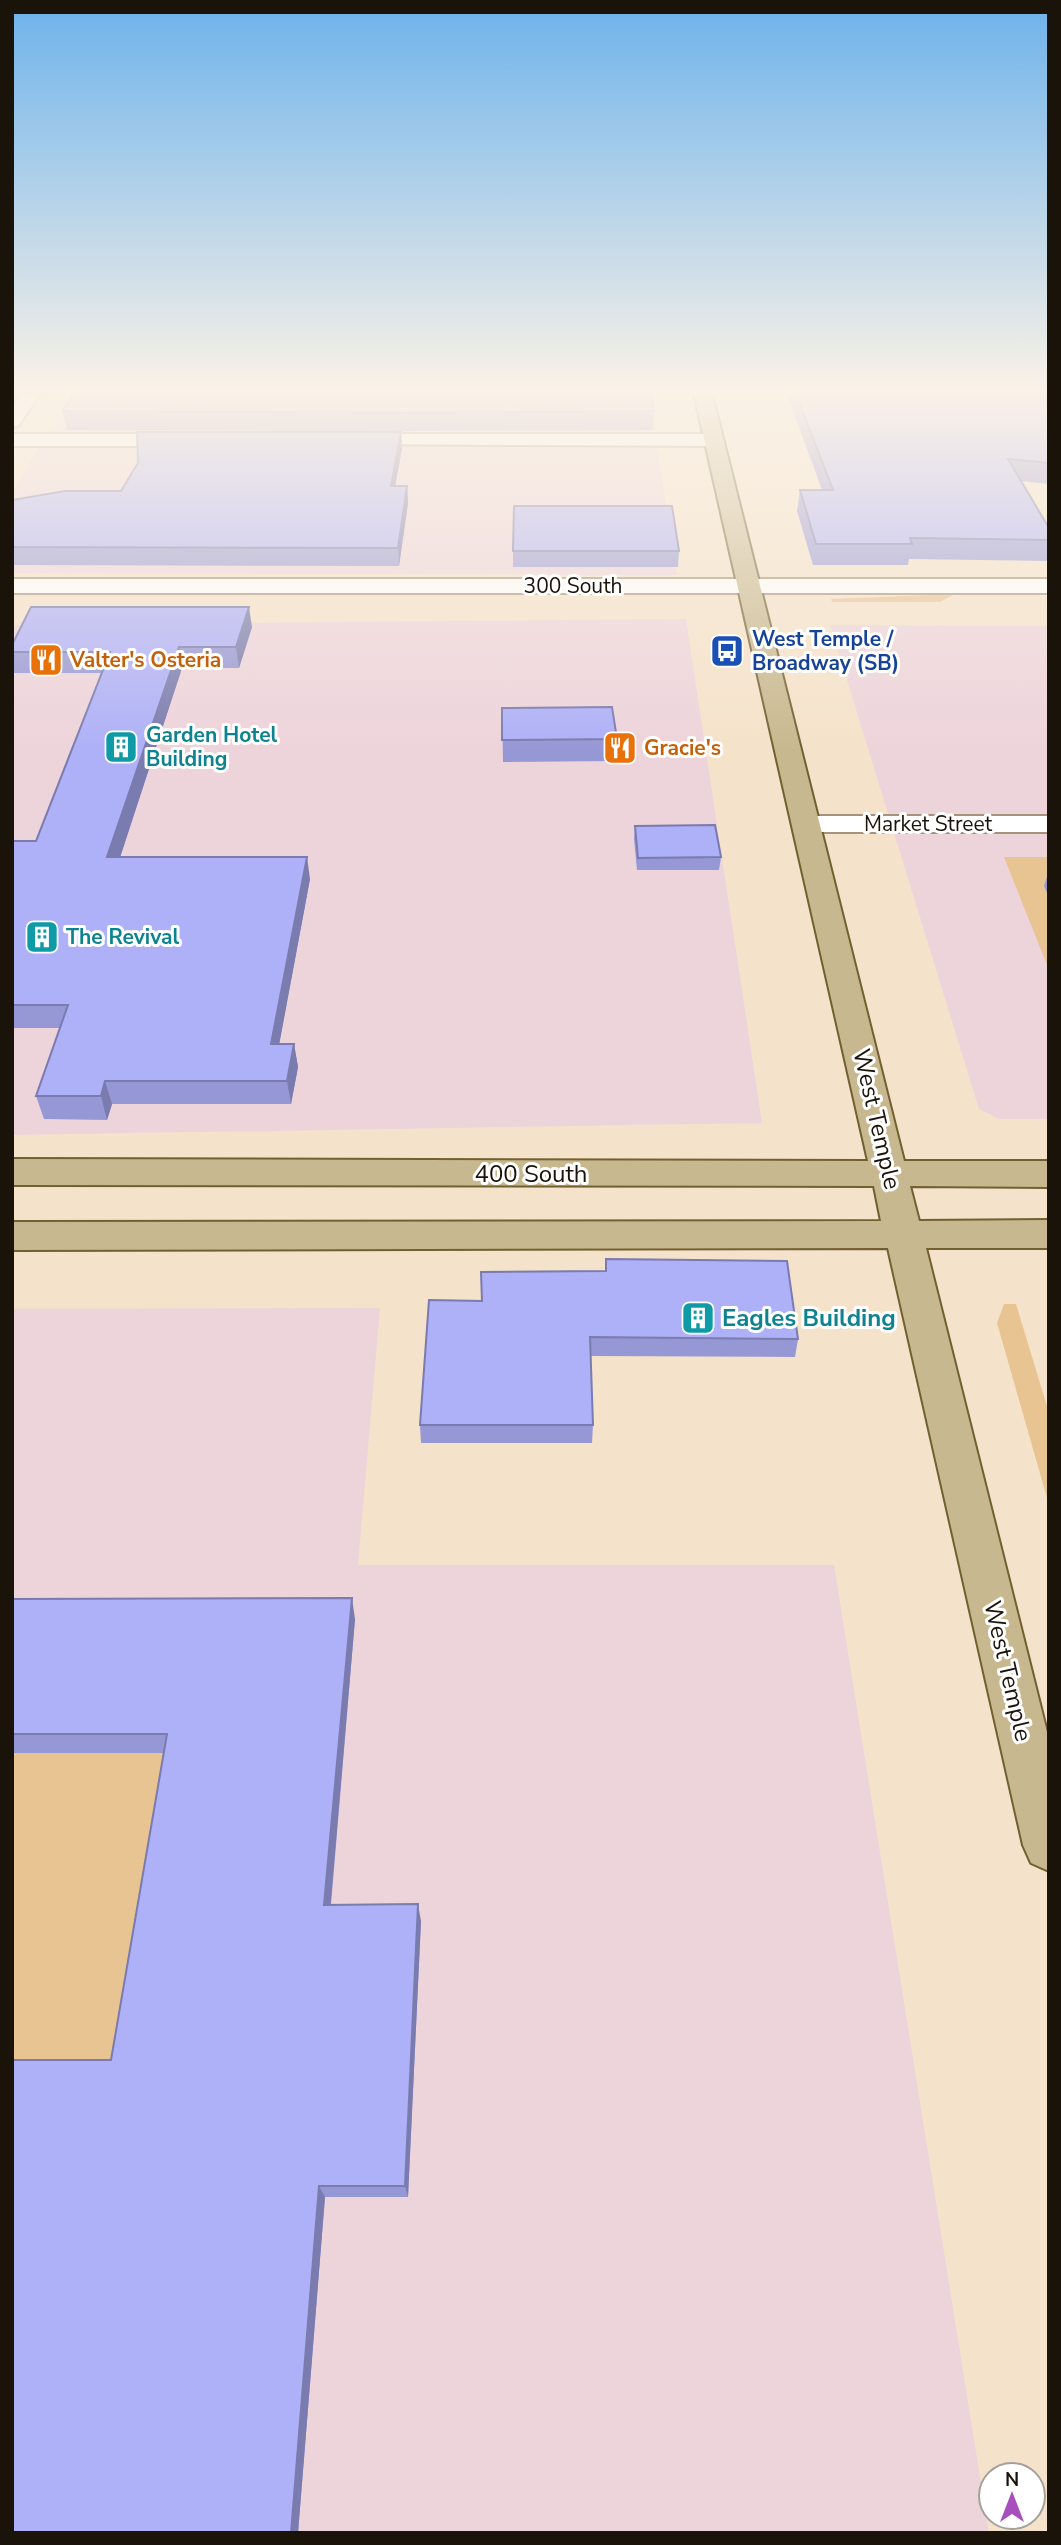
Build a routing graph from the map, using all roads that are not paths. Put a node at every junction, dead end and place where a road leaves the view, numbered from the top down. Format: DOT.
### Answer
graph roads {
  1 [pos="732,513"];
  2 [pos="12,586"];
  3 [pos="1049,586"];
  4 [pos="752,596"];
  5 [pos="12,607"];
  6 [pos="1049,607"];
  7 [pos="806,824"];
  8 [pos="1049,824"];
  9 [pos="12,1172"];
  10 [pos="890,1173"];
  11 [pos="1049,1174"];
  12 [pos="1049,1234"];
  13 [pos="904,1235"];
  14 [pos="12,1236"];
  15 [pos="1049,1845"];
  1 -- 4 [label="main road, West Temple"];
  2 -- 4 [label="street, 300 South"];
  3 -- 4 [label="street, 300 South"];
  4 -- 5 [label="street, 300 South"];
  4 -- 6 [label="street, 300 South"];
  4 -- 7 [label="main road, West Temple"];
  7 -- 8 [label="street, Market Street"];
  7 -- 10 [label="main road, West Temple"];
  9 -- 10 [label="main road, 400 South"];
  10 -- 11 [label="main road, 400 South"];
  10 -- 13 [label="main road, West Temple"];
  12 -- 13 [label="main road"];
  13 -- 14 [label="main road"];
  13 -- 15 [label="main road, West Temple"];
}
